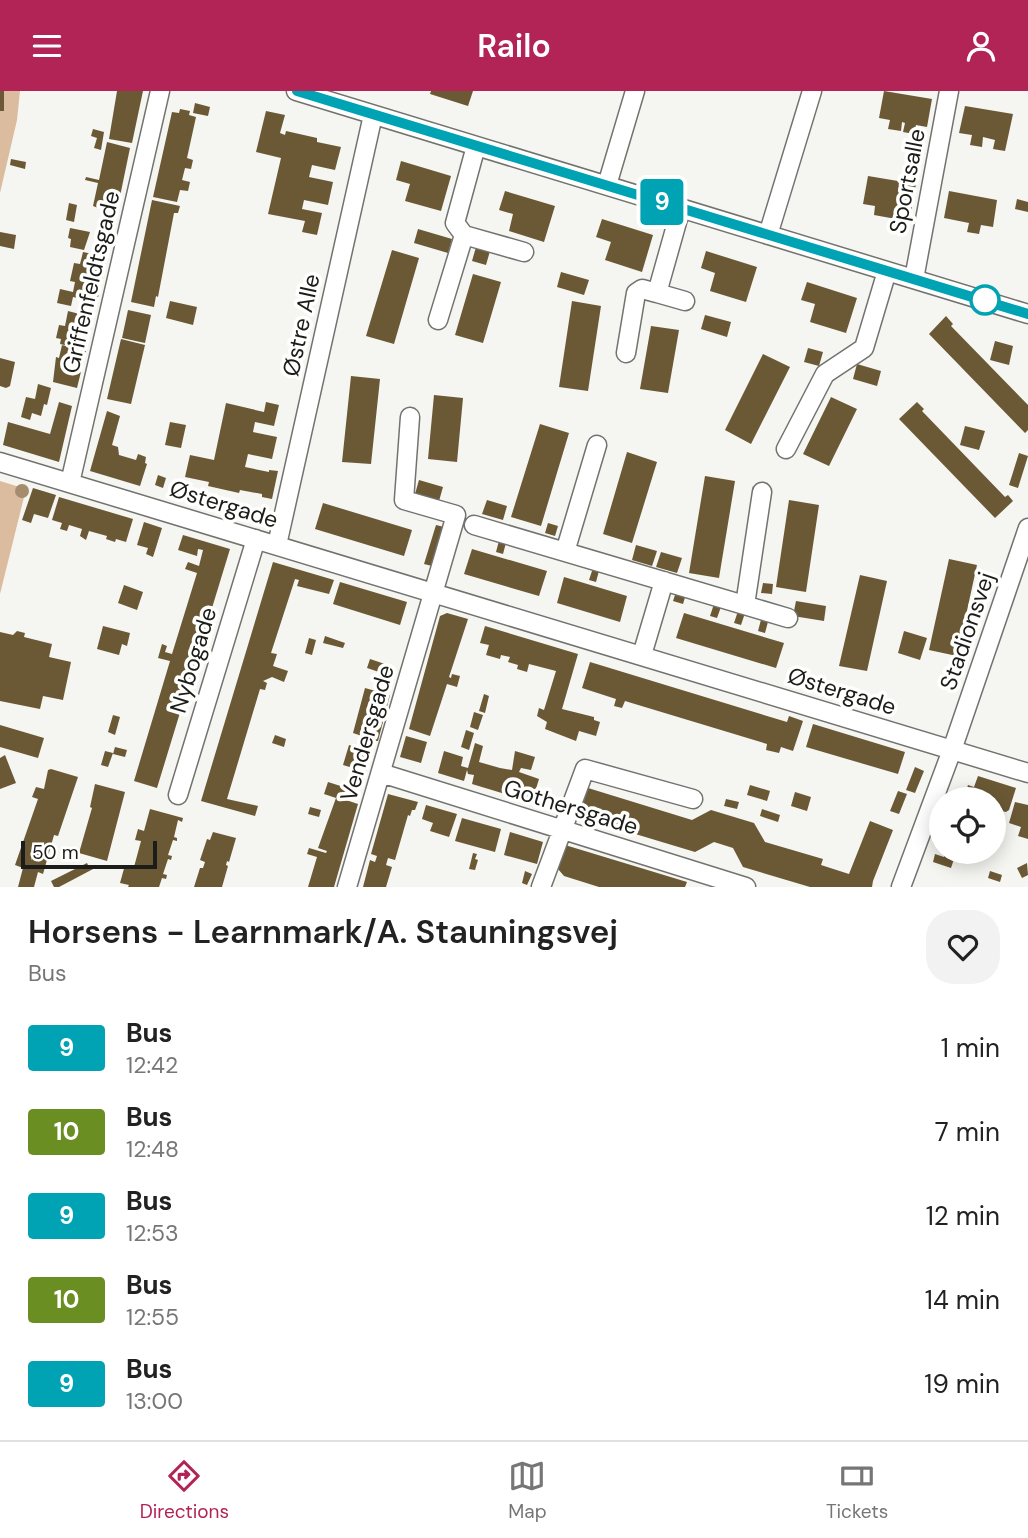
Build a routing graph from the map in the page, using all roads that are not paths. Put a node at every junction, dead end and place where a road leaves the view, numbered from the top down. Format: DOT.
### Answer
graph roads {
  1 [pos="160,91"];
  2 [pos="296,91"];
  3 [pos="635,91"];
  4 [pos="812,91"];
  5 [pos="949,91"];
  6 [pos="373,115"];
  7 [pos="475,146"];
  8 [pos="607,185"];
  9 [pos="681,208"];
  10 [pos="464,235"];
  11 [pos="768,235"];
  12 [pos="524,252"];
  13 [pos="887,271"];
  14 [pos="914,279"];
  15 [pos="657,293"];
  16 [pos="685,301"];
  17 [pos="1028,314"];
  18 [pos="438,320"];
  19 [pos="626,353"];
  20 [pos="410,417"];
  21 [pos="597,445"];
  22 [pos="786,449"];
  23 [pos="0,462"];
  24 [pos="70,483"];
  25 [pos="762,492"];
  26 [pos="474,525"];
  27 [pos="1028,529"];
  28 [pos="256,539"];
  29 [pos="276,545"];
  30 [pos="565,552"];
  31 [pos="664,581"];
  32 [pos="434,593"];
  33 [pos="745,605"];
  34 [pos="788,618"];
  35 [pos="642,656"];
  36 [pos="952,750"];
  37 [pos="381,773"];
  38 [pos="1028,773"];
  39 [pos="178,795"];
  40 [pos="693,799"];
  41 [pos="563,830"];
  42 [pos="347,887"];
  43 [pos="541,887"];
  44 [pos="746,887"];
  45 [pos="901,887"];
  1 -- 24 [label="street, Griffenfeldtsgade"];
  2 -- 6 [label="street"];
  3 -- 8 [label="street"];
  4 -- 11 [label="street"];
  5 -- 14 [label="street, Sportsalle"];
  6 -- 7 [label="street"];
  6 -- 29 [label="street, Østre Alle"];
  7 -- 8 [label="street"];
  7 -- 10 [label="street"];
  8 -- 9 [label="street"];
  9 -- 11 [label="street"];
  9 -- 15 [label="street"];
  10 -- 12 [label="street"];
  10 -- 18 [label="street"];
  11 -- 13 [label="street"];
  13 -- 14 [label="street"];
  13 -- 22 [label="street"];
  14 -- 17 [label="street"];
  15 -- 16 [label="street"];
  15 -- 19 [label="street"];
  20 -- 32 [label="street"];
  21 -- 30 [label="street"];
  23 -- 24 [label="street, Østergade"];
  24 -- 28 [label="street, Østergade"];
  25 -- 33 [label="street"];
  26 -- 30 [label="street"];
  27 -- 36 [label="street, Stadionsvej"];
  28 -- 29 [label="street, Østergade"];
  28 -- 39 [label="street, Nybogade"];
  29 -- 32 [label="street, Østergade"];
  30 -- 31 [label="street"];
  31 -- 33 [label="street"];
  31 -- 35 [label="street"];
  32 -- 35 [label="street, Østergade"];
  32 -- 37 [label="street, Vendersgade"];
  33 -- 34 [label="street"];
  35 -- 36 [label="street, Østergade"];
  36 -- 38 [label="street, Østergade"];
  36 -- 45 [label="street, Stadionsvej"];
  37 -- 41 [label="street, Gothersgade"];
  37 -- 42 [label="street, Vendersgade"];
  40 -- 41 [label="street"];
  41 -- 43 [label="street"];
  41 -- 44 [label="street, Gothersgade"];
}
